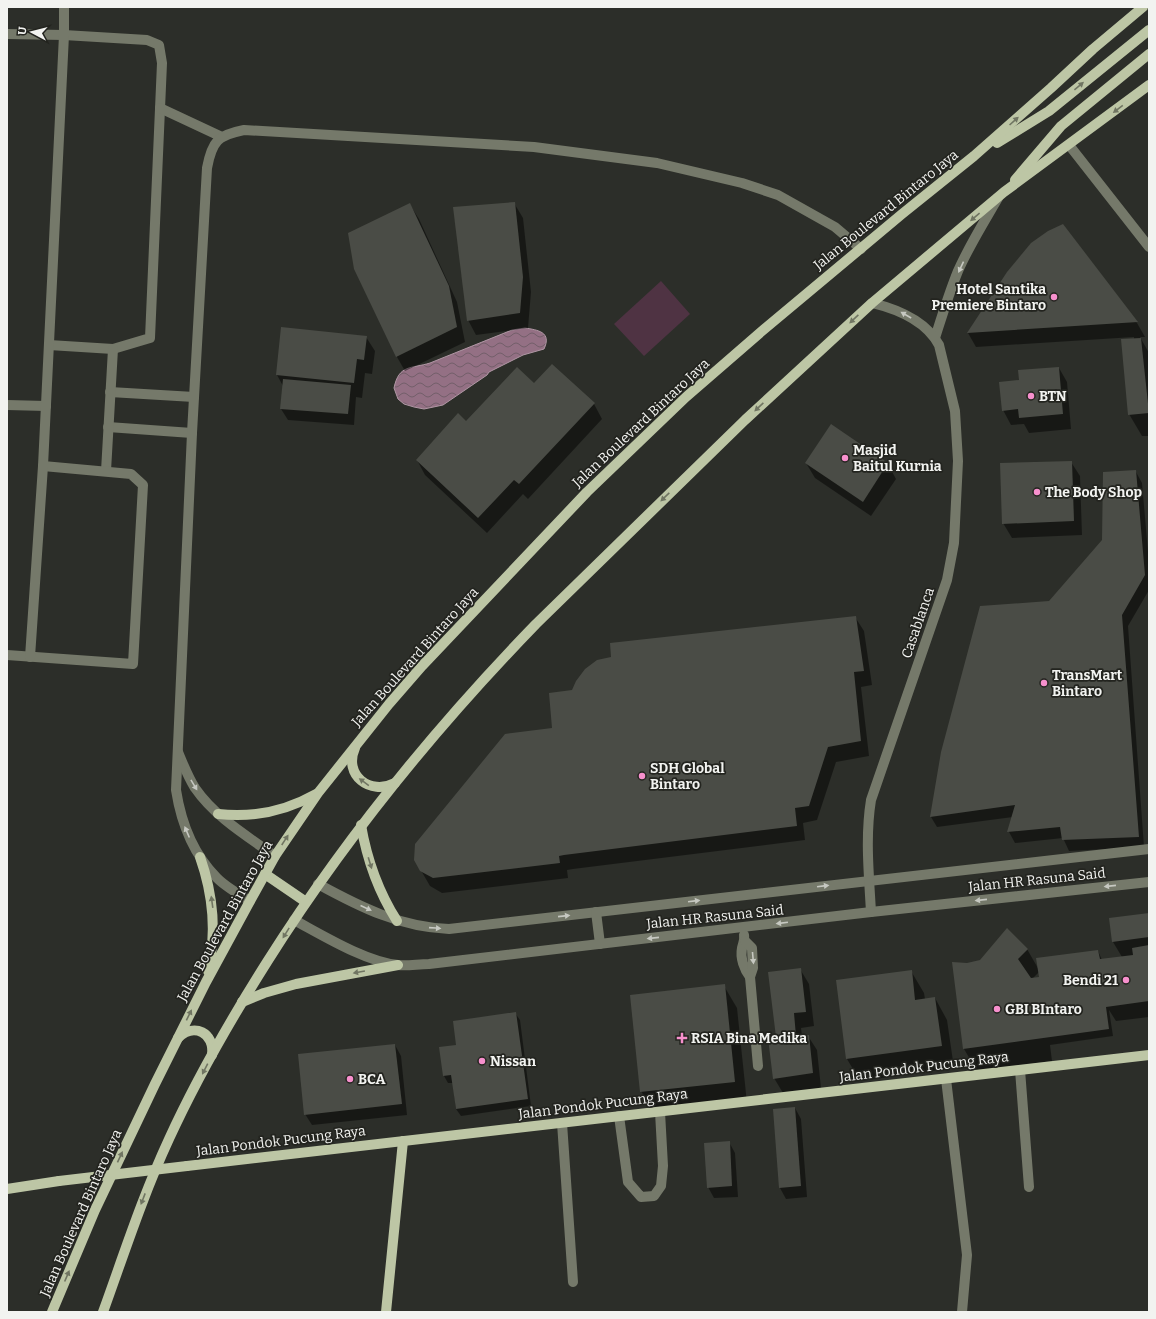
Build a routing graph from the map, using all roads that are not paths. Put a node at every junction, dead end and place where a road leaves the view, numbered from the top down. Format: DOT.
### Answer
graph roads {
  1 [pos="64,7"];
  2 [pos="1142,7"];
  3 [pos="1149,30"];
  4 [pos="7,34"];
  5 [pos="64,35"];
  6 [pos="1149,54"];
  7 [pos="1149,85"];
  8 [pos="160,108"];
  9 [pos="222,137"];
  10 [pos="1069,145"];
  11 [pos="974,156"];
  12 [pos="1002,194"];
  13 [pos="1149,247"];
  14 [pos="861,249"];
  15 [pos="872,303"];
  16 [pos="935,338"];
  17 [pos="49,345"];
  18 [pos="113,349"];
  19 [pos="110,392"];
  20 [pos="194,398"];
  21 [pos="7,405"];
  22 [pos="46,406"];
  23 [pos="108,428"];
  24 [pos="192,433"];
  25 [pos="43,466"];
  26 [pos="106,471"];
  27 [pos="7,655"];
  28 [pos="30,657"];
  29 [pos="357,744"];
  30 [pos="177,750"];
  31 [pos="399,779"];
  32 [pos="318,793"];
  33 [pos="218,814"];
  34 [pos="361,825"];
  35 [pos="1149,849"];
  36 [pos="275,856"];
  37 [pos="200,858"];
  38 [pos="264,874"];
  39 [pos="869,881"];
  40 [pos="1149,882"];
  41 [pos="318,884"];
  42 [pos="250,901"];
  43 [pos="306,902"];
  44 [pos="596,912"];
  45 [pos="871,912"];
  46 [pos="294,920"];
  47 [pos="397,921"];
  48 [pos="744,928"];
  49 [pos="600,944"];
  50 [pos="398,965"];
  51 [pos="206,982"];
  52 [pos="242,1002"];
  53 [pos="178,1038"];
  54 [pos="212,1055"];
  55 [pos="1149,1055"];
  56 [pos="758,1066"];
  57 [pos="1020,1070"];
  58 [pos="946,1079"];
  59 [pos="660,1112"];
  60 [pos="619,1116"];
  61 [pos="562,1123"];
  62 [pos="403,1141"];
  63 [pos="1029,1187"];
  64 [pos="7,1189"];
  65 [pos="573,1282"];
  66 [pos="52,1312"];
  67 [pos="103,1312"];
  68 [pos="386,1312"];
  69 [pos="962,1312"];
  1 -- 5 [label="street"];
  11 -- 2 [label="main road, Jalan Boulevard Bintaro Jaya, one-way"];
  11 -- 3 [label="main road, Jalan Boulevard Bintaro Jaya, one-way"];
  4 -- 5 [label="street"];
  5 -- 8 [label="street"];
  5 -- 17 [label="street"];
  6 -- 12 [label="main road"];
  7 -- 10 [label="main road, one-way"];
  8 -- 9 [label="street"];
  8 -- 18 [label="street"];
  9 -- 14 [label="street"];
  9 -- 20 [label="street"];
  10 -- 12 [label="main road"];
  10 -- 13 [label="street"];
  11 -- 14 [label="main road, Jalan Boulevard Bintaro Jaya"];
  12 -- 15 [label="main road, one-way"];
  12 -- 16 [label="street, one-way"];
  14 -- 29 [label="main road, Jalan Boulevard Bintaro Jaya"];
  16 -- 15 [label="street, Casablanca, one-way"];
  15 -- 31 [label="main road, one-way"];
  16 -- 39 [label="street, Casablanca"];
  17 -- 18 [label="street"];
  17 -- 22 [label="street"];
  18 -- 19 [label="street"];
  19 -- 20 [label="street"];
  19 -- 23 [label="street"];
  20 -- 24 [label="street"];
  21 -- 22 [label="street"];
  22 -- 25 [label="street"];
  23 -- 24 [label="street"];
  23 -- 26 [label="street"];
  24 -- 30 [label="street"];
  25 -- 26 [label="street"];
  25 -- 28 [label="street"];
  26 -- 28 [label="street"];
  27 -- 28 [label="street"];
  31 -- 29 [label="main road, one-way"];
  29 -- 32 [label="main road, Jalan Boulevard Bintaro Jaya"];
  30 -- 33 [label="street, one-way"];
  37 -- 30 [label="street, one-way"];
  31 -- 34 [label="main road"];
  32 -- 33 [label="main road"];
  36 -- 32 [label="main road, Jalan Boulevard Bintaro Jaya, one-way"];
  33 -- 36 [label="street"];
  34 -- 41 [label="main road"];
  34 -- 47 [label="main road, one-way"];
  35 -- 39 [label="street, Jalan HR Rasuna Said"];
  36 -- 38 [label="main road, Jalan Boulevard Bintaro Jaya"];
  37 -- 42 [label="street"];
  51 -- 37 [label="main road, one-way"];
  38 -- 42 [label="main road, Jalan Boulevard Bintaro Jaya"];
  38 -- 43 [label="main road"];
  44 -- 39 [label="street, Jalan HR Rasuna Said, one-way"];
  39 -- 45 [label="street, Casablanca"];
  40 -- 45 [label="street, Jalan HR Rasuna Said, one-way"];
  41 -- 43 [label="main road"];
  41 -- 47 [label="street, Jalan HR Rasuna Said, one-way"];
  42 -- 51 [label="main road, Jalan Boulevard Bintaro Jaya"];
  43 -- 46 [label="main road"];
  47 -- 44 [label="street, Jalan HR Rasuna Said, one-way"];
  44 -- 49 [label="street"];
  45 -- 48 [label="street, Jalan HR Rasuna Said, one-way"];
  46 -- 50 [label="street, Jalan HR Rasuna Said"];
  46 -- 52 [label="main road, one-way"];
  48 -- 49 [label="street, Jalan HR Rasuna Said, one-way"];
  48 -- 56 [label="street"];
  49 -- 50 [label="street, Jalan HR Rasuna Said"];
  50 -- 52 [label="main road, one-way"];
  53 -- 51 [label="main road, Jalan Boulevard Bintaro Jaya, one-way"];
  52 -- 54 [label="main road"];
  53 -- 54 [label="main road"];
  66 -- 53 [label="main road, Jalan Boulevard Bintaro Jaya, one-way"];
  54 -- 67 [label="main road, one-way"];
  55 -- 57 [label="main road, Jalan Pondok Pucung Raya"];
  57 -- 58 [label="main road, Jalan Pondok Pucung Raya"];
  57 -- 63 [label="street"];
  58 -- 59 [label="main road, Jalan Pondok Pucung Raya"];
  58 -- 69 [label="street"];
  59 -- 60 [label="main road, Jalan Pondok Pucung Raya"];
  59 -- 60 [label="street"];
  60 -- 61 [label="main road, Jalan Pondok Pucung Raya"];
  61 -- 62 [label="main road, Jalan Pondok Pucung Raya"];
  61 -- 65 [label="street"];
  62 -- 64 [label="main road, Jalan Pondok Pucung Raya, bridge"];
  62 -- 68 [label="main road"];
}
